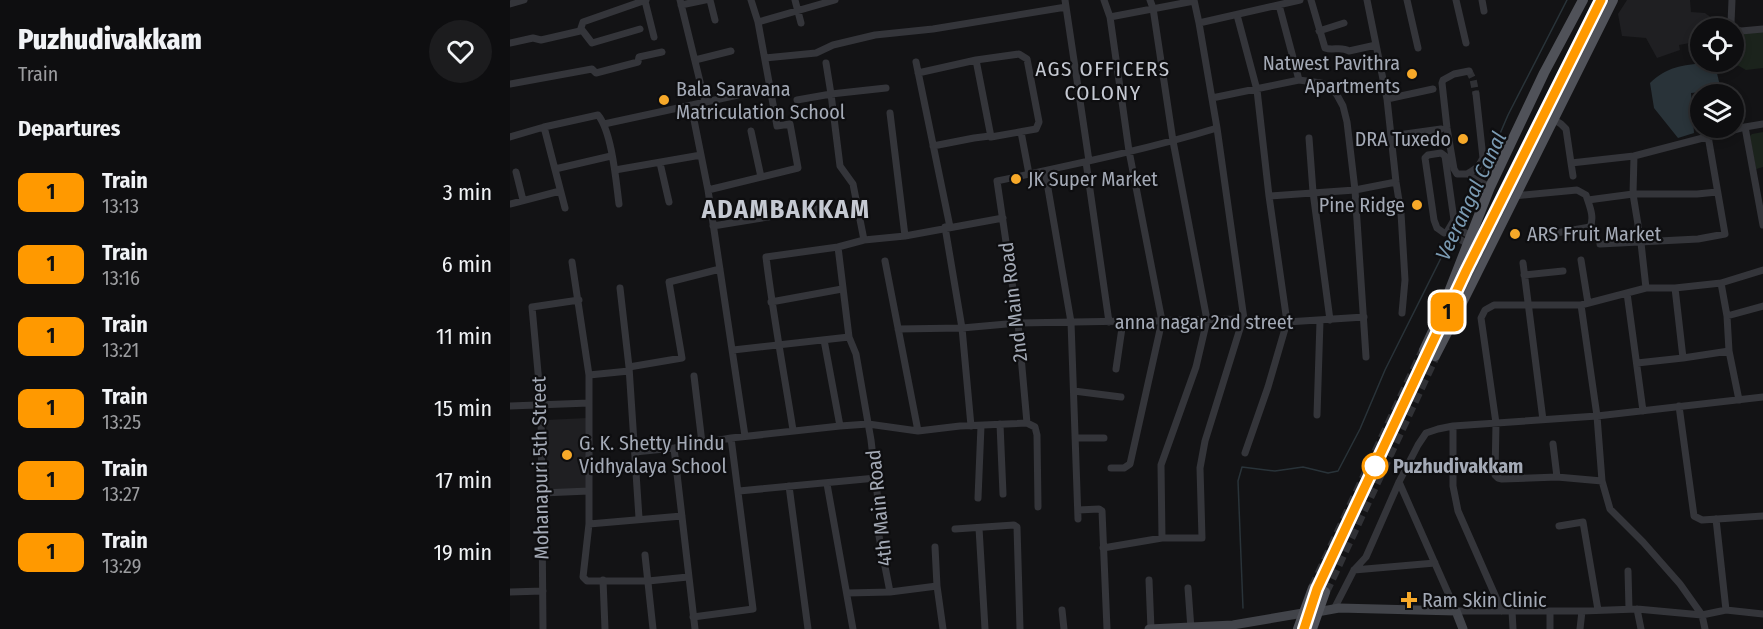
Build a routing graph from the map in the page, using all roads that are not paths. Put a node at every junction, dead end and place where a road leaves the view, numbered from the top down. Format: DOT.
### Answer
graph roads {
  1 [pos="522,0"];
  2 [pos="646,0"];
  3 [pos="708,0"];
  4 [pos="751,0"];
  5 [pos="795,0"];
  6 [pos="835,0"];
  7 [pos="1104,0"];
  8 [pos="1150,0"];
  9 [pos="1300,0"];
  10 [pos="1311,0"];
  11 [pos="1367,0"];
  12 [pos="1407,0"];
  13 [pos="1456,0"];
  14 [pos="1482,0"];
  15 [pos="1583,0"];
  16 [pos="1613,0"];
  17 [pos="1732,0"];
  18 [pos="1194,1"];
  19 [pos="681,2"];
  20 [pos="510,4"];
  21 [pos="1065,4"];
  22 [pos="1279,5"];
  23 [pos="1153,8"];
  24 [pos="798,11"];
  25 [pos="1484,11"];
  26 [pos="1237,15"];
  27 [pos="1110,17"];
  28 [pos="1731,18"];
  29 [pos="715,20"];
  30 [pos="758,22"];
  31 [pos="801,23"];
  32 [pos="1199,23"];
  33 [pos="1344,23"];
  34 [pos="640,28"];
  35 [pos="1763,29"];
  36 [pos="582,30"];
  37 [pos="1319,31"];
  38 [pos="1744,31"];
  39 [pos="654,37"];
  40 [pos="510,43"];
  41 [pos="1466,43"];
  42 [pos="1376,45"];
  43 [pos="1418,48"];
  44 [pos="730,51"];
  45 [pos="662,52"];
  46 [pos="765,58"];
  47 [pos="695,60"];
  48 [pos="976,60"];
  49 [pos="916,62"];
  50 [pos="826,63"];
  51 [pos="1469,72"];
  52 [pos="918,73"];
  53 [pos="1299,80"];
  54 [pos="510,84"];
  55 [pos="885,88"];
  56 [pos="1432,89"];
  57 [pos="1257,90"];
  58 [pos="831,94"];
  59 [pos="1476,94"];
  60 [pos="738,95"];
  61 [pos="1212,98"];
  62 [pos="1387,99"];
  63 [pos="797,100"];
  64 [pos="705,102"];
  65 [pos="691,105"];
  66 [pos="890,113"];
  67 [pos="1553,119"];
  68 [pos="604,124"];
  69 [pos="1763,124"];
  70 [pos="544,127"];
  71 [pos="1745,127"];
  72 [pos="1217,128"];
  73 [pos="1441,129"];
  74 [pos="751,131"];
  75 [pos="1021,132"];
  76 [pos="990,136"];
  77 [pos="1391,136"];
  78 [pos="510,137"];
  79 [pos="1309,138"];
  80 [pos="1701,138"];
  81 [pos="1708,138"];
  82 [pos="1173,141"];
  83 [pos="933,146"];
  84 [pos="1129,151"];
  85 [pos="701,155"];
  86 [pos="611,156"];
  87 [pos="1634,156"];
  88 [pos="1088,162"];
  89 [pos="660,163"];
  90 [pos="1571,163"];
  91 [pos="555,169"];
  92 [pos="615,170"];
  93 [pos="1045,171"];
  94 [pos="1763,171"];
  95 [pos="516,172"];
  96 [pos="1753,172"];
  97 [pos="1469,173"];
  98 [pos="1029,174"];
  99 [pos="1573,176"];
  100 [pos="760,177"];
  101 [pos="1396,182"];
  102 [pos="1484,182"];
  103 [pos="708,190"];
  104 [pos="1355,190"];
  105 [pos="560,191"];
  106 [pos="1313,192"];
  107 [pos="1717,192"];
  108 [pos="1633,194"];
  109 [pos="1269,196"];
  110 [pos="1514,196"];
  111 [pos="522,200"];
  112 [pos="1588,200"];
  113 [pos="669,202"];
  114 [pos="510,204"];
  115 [pos="619,204"];
  116 [pos="565,208"];
  117 [pos="823,208"];
  118 [pos="1762,212"];
  119 [pos="1003,218"];
  120 [pos="1763,225"];
  121 [pos="713,226"];
  122 [pos="948,227"];
  123 [pos="1454,231"];
  124 [pos="905,236"];
  125 [pos="1539,236"];
  126 [pos="864,240"];
  127 [pos="1469,240"];
  128 [pos="1641,243"];
  129 [pos="1600,244"];
  130 [pos="838,247"];
  131 [pos="1581,260"];
  132 [pos="885,261"];
  133 [pos="572,262"];
  134 [pos="1522,263"];
  135 [pos="720,269"];
  136 [pos="1763,270"];
  137 [pos="1563,271"];
  138 [pos="1524,275"];
  139 [pos="1721,284"];
  140 [pos="620,288"];
  141 [pos="1646,288"];
  142 [pos="1675,288"];
  143 [pos="842,289"];
  144 [pos="1627,293"];
  145 [pos="579,300"];
  146 [pos="771,302"];
  147 [pos="1584,304"];
  148 [pos="1528,306"];
  149 [pos="1763,306"];
  150 [pos="1402,313"];
  151 [pos="1727,316"];
  152 [pos="1364,317"];
  153 [pos="1244,319"];
  154 [pos="1207,320"];
  155 [pos="1330,320"];
  156 [pos="1438,320"];
  157 [pos="1123,321"];
  158 [pos="1162,321"];
  159 [pos="1320,321"];
  160 [pos="1071,322"];
  161 [pos="1109,322"];
  162 [pos="1287,322"];
  163 [pos="1018,323"];
  164 [pos="1451,325"];
  165 [pos="962,328"];
  166 [pos="898,329"];
  167 [pos="849,336"];
  168 [pos="824,340"];
  169 [pos="780,344"];
  170 [pos="733,350"];
  171 [pos="1729,351"];
  172 [pos="1366,357"];
  173 [pos="1683,358"];
  174 [pos="1637,363"];
  175 [pos="629,369"];
  176 [pos="1116,369"];
  177 [pos="589,375"];
  178 [pos="694,376"];
  179 [pos="1074,392"];
  180 [pos="1121,397"];
  181 [pos="1763,397"];
  182 [pos="1739,400"];
  183 [pos="589,402"];
  184 [pos="541,405"];
  185 [pos="510,406"];
  186 [pos="1679,406"];
  187 [pos="1643,411"];
  188 [pos="1317,415"];
  189 [pos="1597,416"];
  190 [pos="1543,420"];
  191 [pos="1027,423"];
  192 [pos="1496,423"];
  193 [pos="868,424"];
  194 [pos="1000,424"];
  195 [pos="840,426"];
  196 [pos="971,426"];
  197 [pos="981,426"];
  198 [pos="1453,426"];
  199 [pos="793,430"];
  200 [pos="918,431"];
  201 [pos="745,436"];
  202 [pos="731,438"];
  203 [pos="1076,438"];
  204 [pos="1104,438"];
  205 [pos="702,443"];
  206 [pos="1553,444"];
  207 [pos="674,448"];
  208 [pos="634,452"];
  209 [pos="1245,453"];
  210 [pos="1111,468"];
  211 [pos="1557,477"];
  212 [pos="876,478"];
  213 [pos="1399,482"];
  214 [pos="1602,482"];
  215 [pos="827,483"];
  216 [pos="789,486"];
  217 [pos="589,490"];
  218 [pos="739,492"];
  219 [pos="542,493"];
  220 [pos="1003,494"];
  221 [pos="978,498"];
  222 [pos="1038,507"];
  223 [pos="1078,510"];
  224 [pos="682,516"];
  225 [pos="1763,516"];
  226 [pos="639,518"];
  227 [pos="1078,519"];
  228 [pos="1716,519"];
  229 [pos="589,524"];
  230 [pos="1559,526"];
  231 [pos="979,528"];
  232 [pos="955,529"];
  233 [pos="1162,538"];
  234 [pos="935,547"];
  235 [pos="1103,548"];
  236 [pos="645,555"];
  237 [pos="1435,563"];
  238 [pos="1354,570"];
  239 [pos="1628,572"];
  240 [pos="688,577"];
  241 [pos="603,580"];
  242 [pos="1149,580"];
  243 [pos="648,581"];
  244 [pos="937,586"];
  245 [pos="1188,588"];
  246 [pos="1313,588"];
  247 [pos="543,591"];
  248 [pos="510,592"];
  249 [pos="890,592"];
  250 [pos="1325,592"];
  251 [pos="847,593"];
  252 [pos="1334,609"];
  253 [pos="1633,609"];
  254 [pos="1062,610"];
  255 [pos="1550,610"];
  256 [pos="1598,610"];
  257 [pos="1726,610"];
  258 [pos="1456,611"];
  259 [pos="1502,611"];
  260 [pos="1512,611"];
  261 [pos="1582,611"];
  262 [pos="1317,612"];
  263 [pos="1303,613"];
  264 [pos="1763,614"];
  265 [pos="1702,615"];
  266 [pos="693,618"];
  267 [pos="1230,626"];
  268 [pos="1191,628"];
  269 [pos="543,629"];
  270 [pos="605,629"];
  271 [pos="653,629"];
  272 [pos="695,629"];
  273 [pos="808,629"];
  274 [pos="853,629"];
  275 [pos="943,629"];
  276 [pos="986,629"];
  277 [pos="1020,629"];
  278 [pos="1064,629"];
  279 [pos="1107,629"];
  280 [pos="1150,629"];
  281 [pos="1298,629"];
  282 [pos="1312,629"];
  283 [pos="1463,629"];
  284 [pos="1513,629"];
  285 [pos="1550,629"];
  286 [pos="1580,629"];
  287 [pos="1641,629"];
  288 [pos="1705,629"];
  1 -- 20 [label="street"];
  2 -- 36 [label="street"];
  2 -- 39 [label="street"];
  3 -- 19 [label="street"];
  3 -- 29 [label="street"];
  4 -- 30 [label="street"];
  5 -- 24 [label="street"];
  6 -- 24 [label="street"];
  7 -- 27 [label="street"];
  8 -- 23 [label="street"];
  9 -- 22 [label="street"];
  10 -- 37 [label="street"];
  11 -- 42 [label="street"];
  12 -- 43 [label="street"];
  13 -- 41 [label="street"];
  14 -- 25 [label="street"];
  15 -- 102 [label="main road"];
  16 -- 67 [label="main road"];
  17 -- 28 [label="street"];
  18 -- 23 [label="street"];
  18 -- 32 [label="street"];
  19 -- 47 [label="street"];
  21 -- 46 [label="street"];
  21 -- 88 [label="street"];
  22 -- 26 [label="street"];
  22 -- 53 [label="street"];
  23 -- 27 [label="street"];
  23 -- 82 [label="street"];
  24 -- 30 [label="street"];
  24 -- 31 [label="street"];
  26 -- 32 [label="street"];
  26 -- 57 [label="street"];
  27 -- 84 [label="street"];
  30 -- 46 [label="street"];
  32 -- 61 [label="street"];
  33 -- 37 [label="street"];
  34 -- 36 [label="street"];
  35 -- 38 [label="street"];
  36 -- 40 [label="street"];
  37 -- 42 [label="street"];
  42 -- 62 [label="street"];
  44 -- 47 [label="street"];
  45 -- 54 [label="street"];
  46 -- 100 [label="street"];
  47 -- 64 [label="street"];
  48 -- 52 [label="street"];
  48 -- 75 [label="street"];
  48 -- 76 [label="street"];
  49 -- 52 [label="street"];
  50 -- 58 [label="street"];
  51 -- 97 [label="street"];
  52 -- 83 [label="street"];
  53 -- 57 [label="street"];
  53 -- 104 [label="street"];
  55 -- 58 [label="street"];
  56 -- 62 [label="street"];
  57 -- 61 [label="street"];
  57 -- 109 [label="street"];
  58 -- 63 [label="street"];
  58 -- 126 [label="street"];
  59 -- 97 [label="street"];
  60 -- 64 [label="street"];
  61 -- 72 [label="street"];
  62 -- 77 [label="street"];
  64 -- 65 [label="street"];
  65 -- 68 [label="street"];
  65 -- 85 [label="street"];
  66 -- 124 [label="street"];
  67 -- 90 [label="street"];
  67 -- 110 [label="main road"];
  68 -- 70 [label="street"];
  68 -- 86 [label="street"];
  69 -- 71 [label="street"];
  70 -- 78 [label="street"];
  70 -- 91 [label="street"];
  71 -- 96 [label="street"];
  72 -- 82 [label="street"];
  72 -- 153 [label="street"];
  73 -- 77 [label="street"];
  74 -- 100 [label="street"];
  75 -- 76 [label="street"];
  75 -- 98 [label="street"];
  76 -- 83 [label="street"];
  77 -- 101 [label="street"];
  79 -- 106 [label="street"];
  80 -- 87 [label="street"];
  81 -- 107 [label="street"];
  82 -- 84 [label="street"];
  82 -- 154 [label="street"];
  83 -- 122 [label="street"];
  84 -- 88 [label="street"];
  84 -- 158 [label="street"];
  85 -- 89 [label="street"];
  85 -- 103 [label="street"];
  86 -- 91 [label="street"];
  86 -- 92 [label="street"];
  87 -- 90 [label="street"];
  87 -- 108 [label="street"];
  88 -- 93 [label="street"];
  88 -- 161 [label="street"];
  89 -- 92 [label="street"];
  89 -- 113 [label="street"];
  90 -- 99 [label="street"];
  91 -- 105 [label="street"];
  92 -- 115 [label="street"];
  93 -- 98 [label="street"];
  93 -- 160 [label="street"];
  94 -- 96 [label="street"];
  95 -- 111 [label="street"];
  96 -- 118 [label="street"];
  97 -- 102 [label="street"];
  98 -- 119 [label="street, 2nd Main Road"];
  100 -- 103 [label="street"];
  101 -- 104 [label="street"];
  101 -- 150 [label="street"];
  102 -- 127 [label="main road"];
  103 -- 121 [label="street"];
  104 -- 106 [label="street"];
  104 -- 152 [label="street"];
  105 -- 111 [label="street"];
  105 -- 116 [label="street"];
  106 -- 109 [label="street"];
  106 -- 155 [label="street"];
  107 -- 108 [label="street"];
  107 -- 128 [label="street"];
  108 -- 112 [label="street"];
  108 -- 128 [label="street"];
  109 -- 162 [label="street"];
  110 -- 112 [label="street"];
  110 -- 164 [label="main road"];
  111 -- 114 [label="street"];
  112 -- 125 [label="street"];
  117 -- 121 [label="street"];
  118 -- 120 [label="street"];
  119 -- 122 [label="street"];
  119 -- 163 [label="street, 2nd Main Road"];
  121 -- 135 [label="street"];
  122 -- 124 [label="street"];
  122 -- 165 [label="street"];
  123 -- 123 [label="street"];
  123 -- 127 [label="street"];
  124 -- 126 [label="street"];
  126 -- 130 [label="street"];
  127 -- 156 [label="main road"];
  128 -- 129 [label="street"];
  128 -- 141 [label="street"];
  130 -- 143 [label="street, 4th Main Road"];
  130 -- 146 [label="street"];
  131 -- 147 [label="street"];
  132 -- 166 [label="street"];
  133 -- 145 [label="street"];
  134 -- 138 [label="street"];
  135 -- 170 [label="street"];
  135 -- 175 [label="street"];
  136 -- 139 [label="street"];
  137 -- 138 [label="street"];
  138 -- 148 [label="street"];
  139 -- 142 [label="street"];
  139 -- 151 [label="street"];
  140 -- 175 [label="street"];
  141 -- 142 [label="street"];
  141 -- 144 [label="street"];
  142 -- 173 [label="street"];
  143 -- 146 [label="street"];
  143 -- 167 [label="street, 4th Main Road"];
  144 -- 147 [label="street"];
  144 -- 174 [label="street"];
  145 -- 177 [label="street"];
  145 -- 184 [label="street, Mohanapuri 5th Street"];
  146 -- 169 [label="street"];
  147 -- 148 [label="street"];
  147 -- 189 [label="street"];
  148 -- 190 [label="street"];
  148 -- 192 [label="street"];
  149 -- 151 [label="street"];
  151 -- 171 [label="street"];
  152 -- 155 [label="street, anna nagar 2nd street"];
  152 -- 172 [label="street"];
  153 -- 154 [label="street, anna nagar 2nd street"];
  153 -- 162 [label="street, anna nagar 2nd street"];
  153 -- 233 [label="street"];
  154 -- 158 [label="street, anna nagar 2nd street"];
  154 -- 233 [label="street"];
  155 -- 159 [label="street, anna nagar 2nd street"];
  156 -- 164 [label="main road"];
  156 -- 164 [label="main road"];
  157 -- 158 [label="street, anna nagar 2nd street"];
  157 -- 161 [label="street, anna nagar 2nd street"];
  157 -- 176 [label="street"];
  158 -- 210 [label="street"];
  159 -- 162 [label="street, anna nagar 2nd street"];
  159 -- 188 [label="street"];
  160 -- 161 [label="street, anna nagar 2nd street"];
  160 -- 163 [label="street, anna nagar 2nd street"];
  160 -- 179 [label="street"];
  162 -- 209 [label="street"];
  163 -- 165 [label="street, anna nagar 2nd street"];
  163 -- 191 [label="street, 2nd Main Road"];
  165 -- 166 [label="street, anna nagar 2nd street"];
  165 -- 196 [label="street"];
  166 -- 200 [label="street"];
  167 -- 168 [label="street"];
  167 -- 193 [label="street, 4th Main Road"];
  168 -- 169 [label="street"];
  168 -- 195 [label="street"];
  169 -- 170 [label="street"];
  169 -- 199 [label="street"];
  170 -- 201 [label="street"];
  171 -- 173 [label="street"];
  171 -- 182 [label="street"];
  173 -- 174 [label="street"];
  174 -- 187 [label="street"];
  175 -- 177 [label="street"];
  175 -- 208 [label="street"];
  177 -- 183 [label="street"];
  178 -- 205 [label="street"];
  179 -- 180 [label="street"];
  179 -- 203 [label="street"];
  181 -- 182 [label="street"];
  182 -- 186 [label="street"];
  183 -- 184 [label="street"];
  183 -- 217 [label="street"];
  184 -- 185 [label="street"];
  184 -- 219 [label="street, Mohanapuri 5th Street"];
  186 -- 187 [label="street"];
  186 -- 228 [label="street"];
  187 -- 189 [label="street"];
  189 -- 190 [label="street"];
  189 -- 214 [label="street"];
  190 -- 192 [label="street"];
  191 -- 194 [label="street"];
  191 -- 222 [label="street, 2nd Main Road"];
  192 -- 198 [label="street"];
  192 -- 211 [label="street"];
  193 -- 195 [label="street"];
  193 -- 200 [label="street"];
  193 -- 212 [label="street, 4th Main Road"];
  194 -- 197 [label="street"];
  194 -- 220 [label="street"];
  195 -- 199 [label="street"];
  196 -- 197 [label="street"];
  196 -- 200 [label="street"];
  197 -- 221 [label="street"];
  198 -- 213 [label="street"];
  198 -- 259 [label="street"];
  199 -- 201 [label="street"];
  201 -- 202 [label="street"];
  202 -- 205 [label="street"];
  202 -- 218 [label="street"];
  203 -- 204 [label="street"];
  203 -- 223 [label="street"];
  205 -- 207 [label="street"];
  206 -- 211 [label="street"];
  207 -- 208 [label="street"];
  207 -- 224 [label="street"];
  208 -- 226 [label="street"];
  211 -- 214 [label="street"];
  212 -- 215 [label="street"];
  212 -- 249 [label="street, 4th Main Road"];
  213 -- 237 [label="street"];
  213 -- 238 [label="street"];
  214 -- 265 [label="street"];
  215 -- 216 [label="street"];
  215 -- 251 [label="street"];
  216 -- 218 [label="street"];
  216 -- 273 [label="street"];
  217 -- 219 [label="street"];
  217 -- 229 [label="street"];
  218 -- 266 [label="street"];
  219 -- 247 [label="street, Mohanapuri 5th Street"];
  223 -- 227 [label="street"];
  223 -- 235 [label="street"];
  224 -- 226 [label="street"];
  224 -- 240 [label="street"];
  225 -- 228 [label="street"];
  226 -- 229 [label="street"];
  228 -- 257 [label="street"];
  229 -- 241 [label="street"];
  230 -- 256 [label="street"];
  231 -- 232 [label="street"];
  231 -- 276 [label="street"];
  231 -- 277 [label="street"];
  233 -- 235 [label="street"];
  234 -- 244 [label="street"];
  235 -- 279 [label="street"];
  236 -- 243 [label="street"];
  237 -- 238 [label="street"];
  237 -- 258 [label="street"];
  238 -- 252 [label="street"];
  239 -- 253 [label="street"];
  240 -- 243 [label="street"];
  240 -- 266 [label="street"];
  241 -- 243 [label="street"];
  241 -- 270 [label="street"];
  242 -- 280 [label="street"];
  243 -- 271 [label="street"];
  244 -- 249 [label="street"];
  244 -- 275 [label="street"];
  245 -- 268 [label="street"];
  246 -- 263 [label="main road"];
  247 -- 248 [label="street"];
  247 -- 269 [label="street, Mohanapuri 5th Street"];
  249 -- 251 [label="street"];
  250 -- 262 [label="main road"];
  251 -- 274 [label="street"];
  252 -- 258 [label="street"];
  252 -- 262 [label="street"];
  253 -- 256 [label="street"];
  253 -- 265 [label="street"];
  253 -- 287 [label="street"];
  254 -- 278 [label="street"];
  255 -- 260 [label="street"];
  255 -- 261 [label="street"];
  255 -- 285 [label="street"];
  256 -- 261 [label="street"];
  257 -- 264 [label="street"];
  257 -- 265 [label="street"];
  258 -- 259 [label="street"];
  258 -- 283 [label="street"];
  259 -- 260 [label="street"];
  260 -- 284 [label="street"];
  261 -- 286 [label="street"];
  262 -- 282 [label="main road"];
  263 -- 267 [label="street"];
  263 -- 281 [label="main road"];
  265 -- 288 [label="street"];
  266 -- 272 [label="street"];
  267 -- 268 [label="street"];
  268 -- 280 [label="street"];
}
